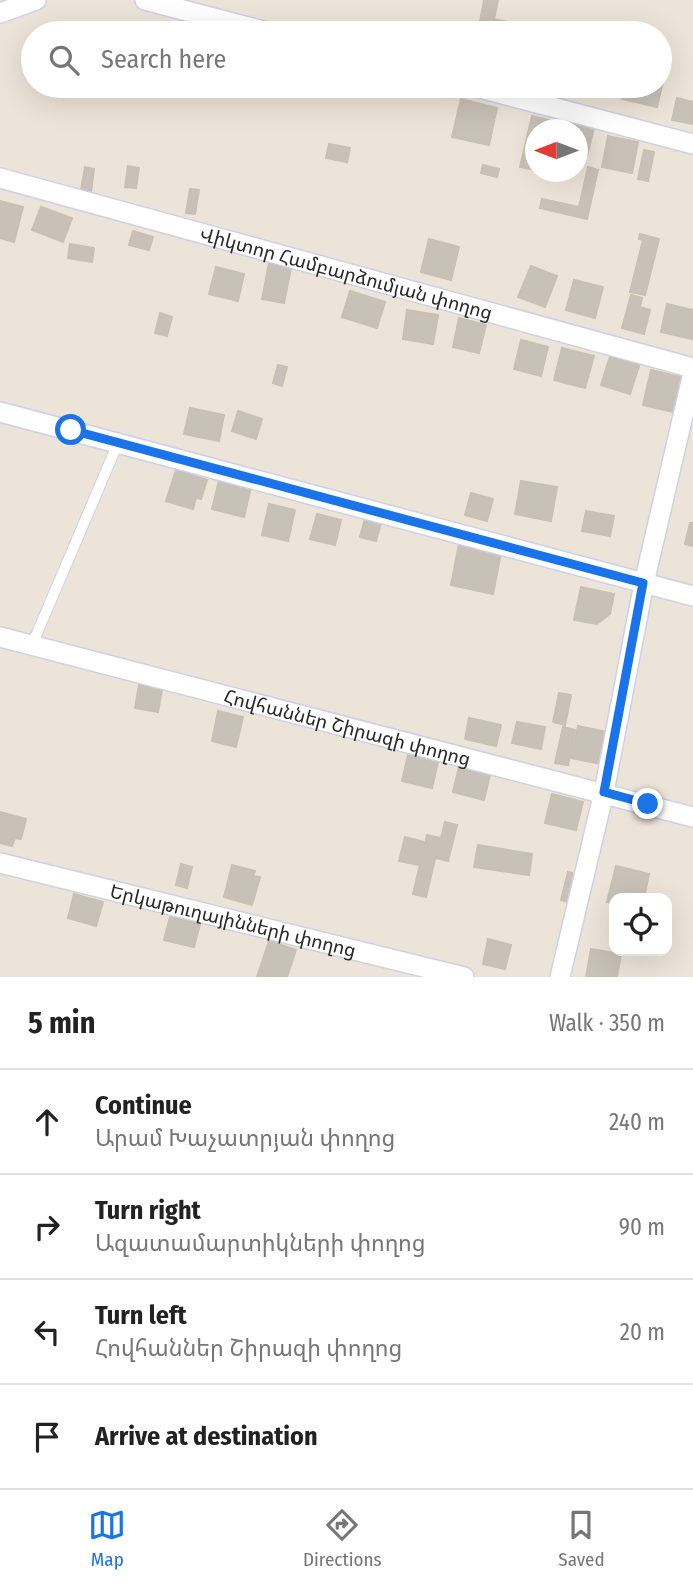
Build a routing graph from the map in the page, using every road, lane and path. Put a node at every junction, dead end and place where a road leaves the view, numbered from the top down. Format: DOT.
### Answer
graph roads {
  1 [pos="36,0"];
  2 [pos="145,0"];
  3 [pos="0,13"];
  4 [pos="225,21"];
  5 [pos="518,98"];
  6 [pos="693,144"];
  7 [pos="0,178"];
  8 [pos="693,370"];
  9 [pos="0,412"];
  10 [pos="119,442"];
  11 [pos="643,583"];
  12 [pos="693,596"];
  13 [pos="0,637"];
  14 [pos="33,645"];
  15 [pos="604,792"];
  16 [pos="693,817"];
  17 [pos="0,863"];
  18 [pos="464,977"];
  19 [pos="560,977"];
  1 -- 3 [label="street"];
  2 -- 4 [label="street"];
  5 -- 6 [label="street"];
  7 -- 8 [label="street, Վիկտոր Համբարձումյան փողոց"];
  8 -- 11 [label="street"];
  9 -- 10 [label="street"];
  10 -- 11 [label="street"];
  10 -- 14 [label="lane"];
  11 -- 12 [label="street"];
  11 -- 15 [label="street"];
  13 -- 14 [label="street, Հովհաններ Շիրազի փողոց"];
  14 -- 15 [label="street, Հովհաններ Շիրազի փողոց"];
  15 -- 16 [label="street, Հովհաններ Շիրազի փողոց"];
  15 -- 19 [label="street"];
  17 -- 18 [label="street, Երկաթուղայինների փողոց"];
}
